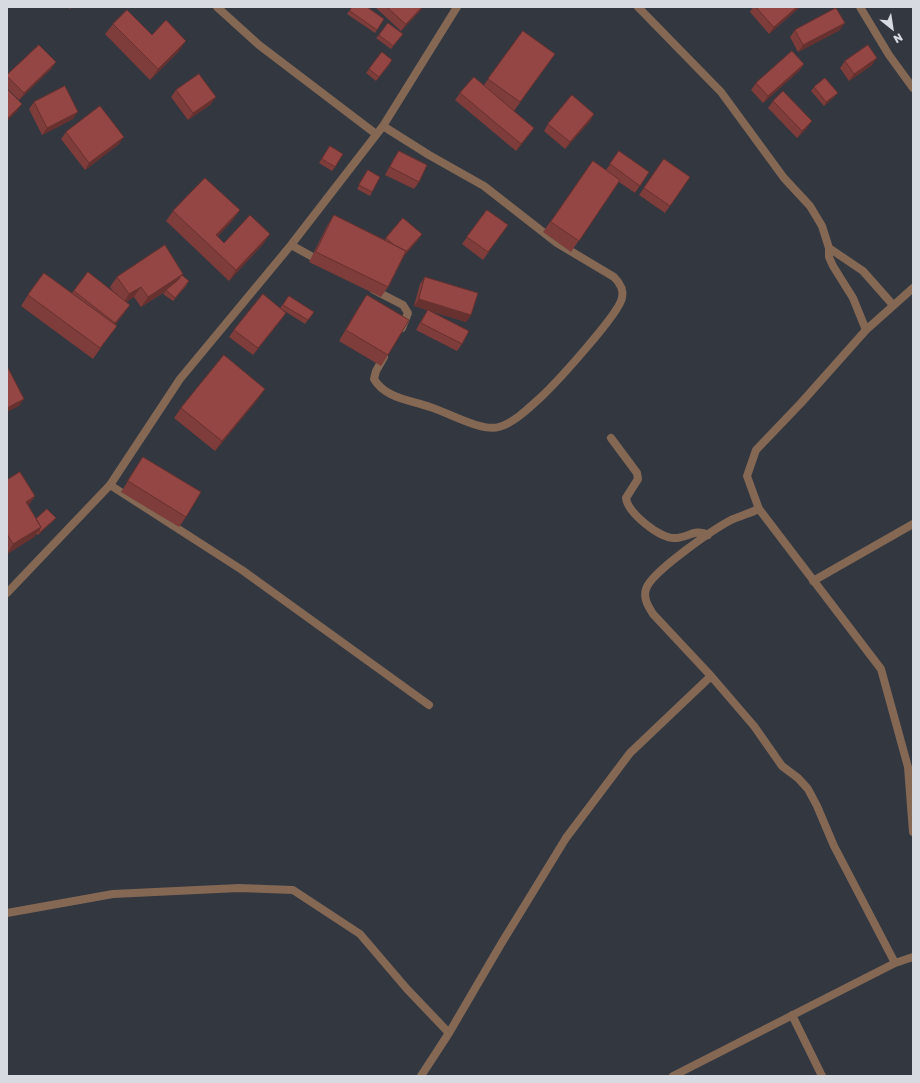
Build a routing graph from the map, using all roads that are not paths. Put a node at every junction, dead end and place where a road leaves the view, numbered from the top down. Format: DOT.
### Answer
graph roads {
  1 [pos="217,7"];
  2 [pos="457,7"];
  3 [pos="638,7"];
  4 [pos="861,7"];
  5 [pos="913,88"];
  6 [pos="382,126"];
  7 [pos="376,134"];
  8 [pos="291,245"];
  9 [pos="829,248"];
  10 [pos="330,267"];
  11 [pos="363,284"];
  12 [pos="913,288"];
  13 [pos="893,305"];
  14 [pos="866,330"];
  15 [pos="398,334"];
  16 [pos="387,353"];
  17 [pos="611,438"];
  18 [pos="110,485"];
  19 [pos="759,509"];
  20 [pos="913,524"];
  21 [pos="708,535"];
  22 [pos="813,581"];
  23 [pos="7,593"];
  24 [pos="711,676"];
  25 [pos="429,705"];
  26 [pos="910,764"];
  27 [pos="913,832"];
  28 [pos="7,913"];
  29 [pos="913,956"];
  30 [pos="895,963"];
  31 [pos="792,1015"];
  32 [pos="449,1033"];
  33 [pos="421,1076"];
  34 [pos="673,1076"];
  35 [pos="822,1076"];
  1 -- 7 [label="street"];
  2 -- 6 [label="street"];
  3 -- 9 [label="street"];
  4 -- 5 [label="street"];
  6 -- 7 [label="street"];
  6 -- 16 [label="street"];
  7 -- 8 [label="street"];
  8 -- 10 [label="street"];
  8 -- 18 [label="street"];
  9 -- 13 [label="street"];
  9 -- 14 [label="street"];
  11 -- 15 [label="street"];
  12 -- 13 [label="street"];
  13 -- 14 [label="street"];
  14 -- 19 [label="street"];
  17 -- 21 [label="street"];
  18 -- 23 [label="street"];
  18 -- 25 [label="street"];
  19 -- 21 [label="street"];
  19 -- 22 [label="street"];
  20 -- 22 [label="street"];
  21 -- 24 [label="street"];
  22 -- 26 [label="street"];
  24 -- 30 [label="street"];
  24 -- 32 [label="street"];
  26 -- 27 [label="street"];
  28 -- 32 [label="street"];
  29 -- 30 [label="street"];
  30 -- 31 [label="street"];
  31 -- 34 [label="street"];
  31 -- 35 [label="street"];
  32 -- 33 [label="street"];
}
